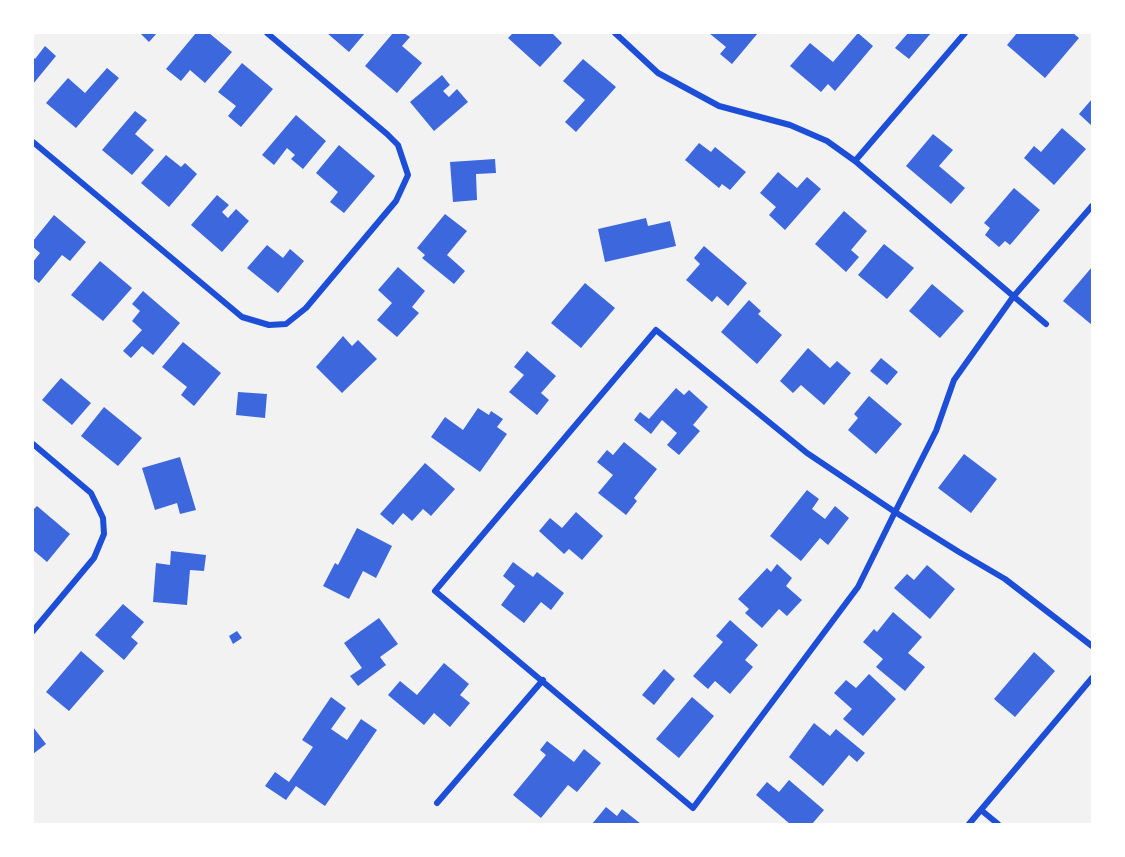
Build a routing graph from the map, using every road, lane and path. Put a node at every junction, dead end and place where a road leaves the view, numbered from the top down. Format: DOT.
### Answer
graph roads {
  1 [pos="267,33"];
  2 [pos="615,33"];
  3 [pos="965,33"];
  4 [pos="33,142"];
  5 [pos="855,161"];
  6 [pos="1092,207"];
  7 [pos="1013,297"];
  8 [pos="1046,324"];
  9 [pos="33,444"];
  10 [pos="895,512"];
  11 [pos="33,631"];
  12 [pos="1092,646"];
  13 [pos="1092,678"];
  14 [pos="543,680"];
  15 [pos="437,803"];
  16 [pos="981,810"];
  17 [pos="969,824"];
  18 [pos="998,824"];
  1 -- 4 [label="street"];
  2 -- 5 [label="street"];
  3 -- 5 [label="street"];
  5 -- 7 [label="street"];
  6 -- 7 [label="street"];
  7 -- 8 [label="street"];
  7 -- 10 [label="street"];
  9 -- 11 [label="street"];
  10 -- 12 [label="street"];
  10 -- 14 [label="street"];
  10 -- 14 [label="street"];
  13 -- 16 [label="street"];
  14 -- 15 [label="street"];
  16 -- 17 [label="street"];
  16 -- 18 [label="street"];
}
